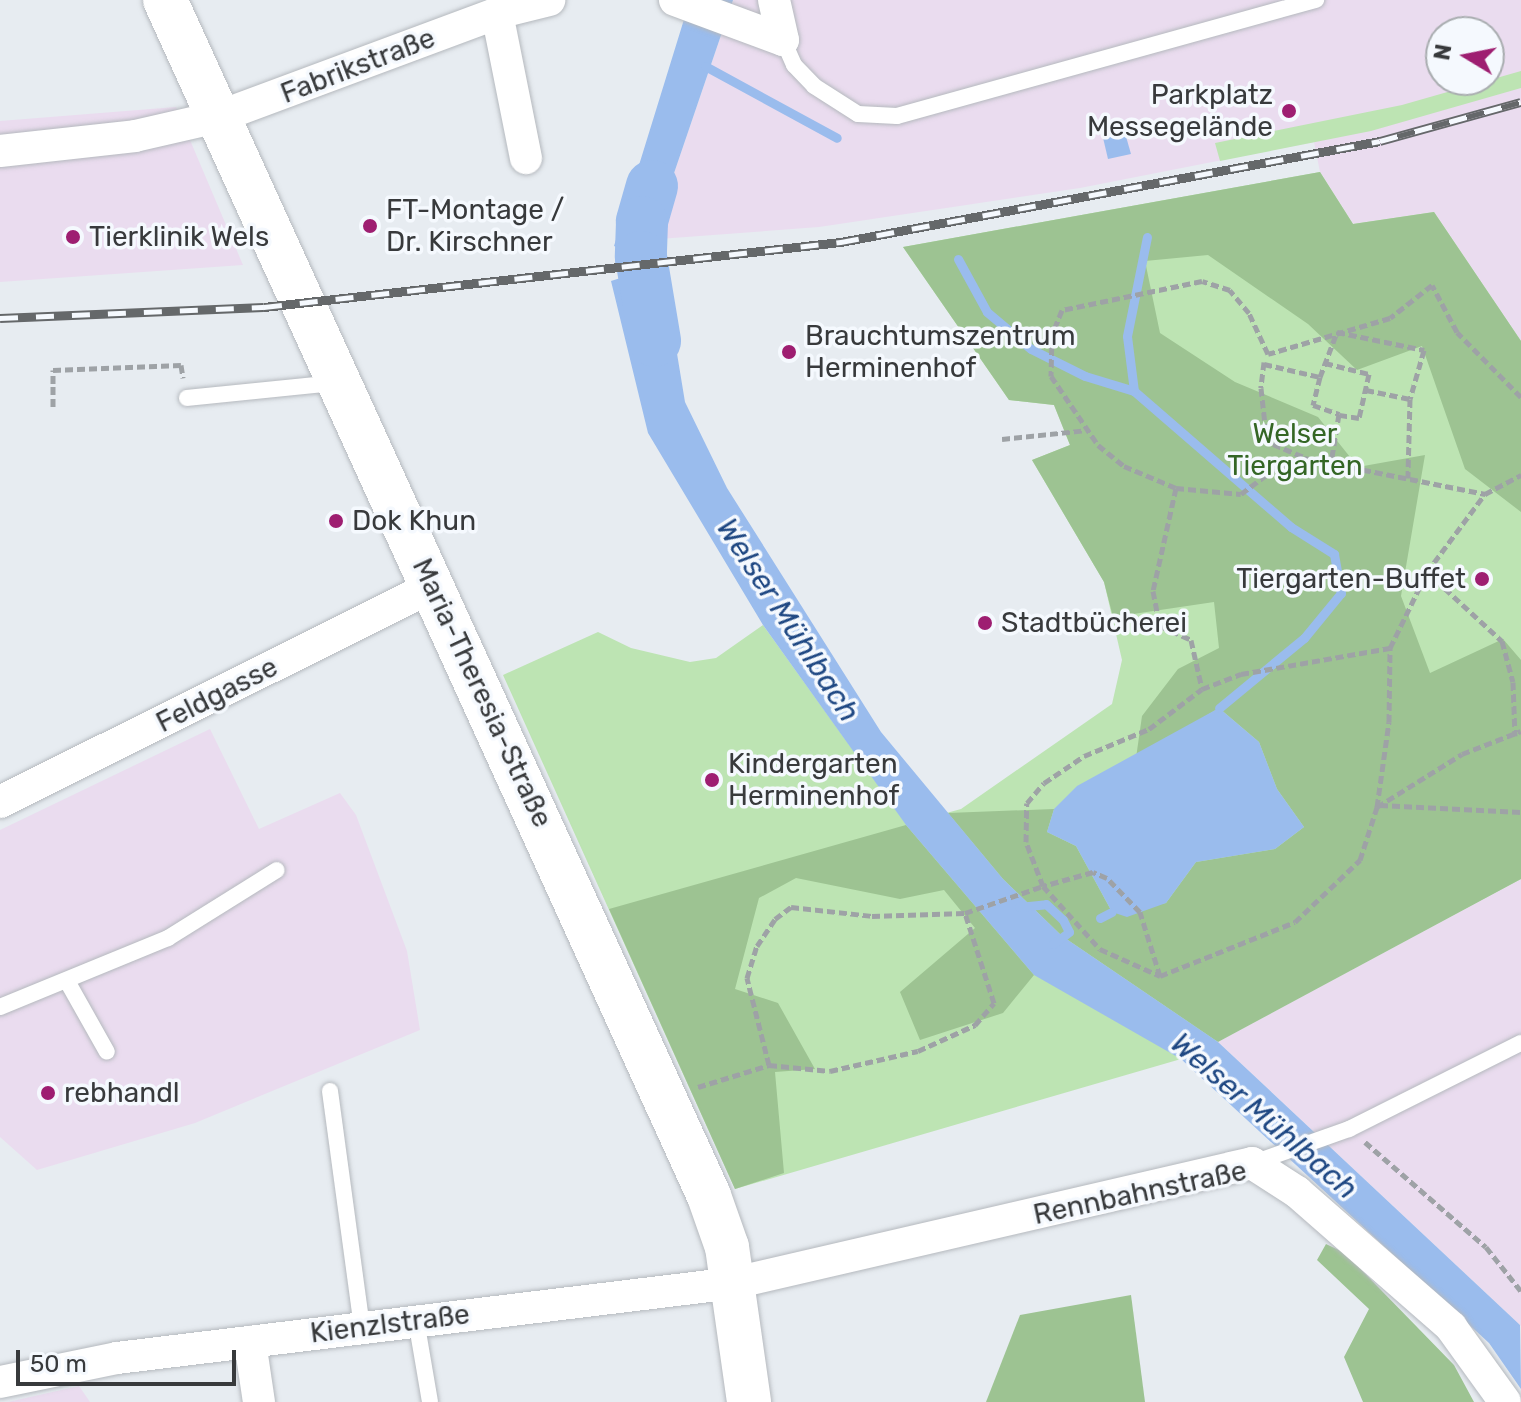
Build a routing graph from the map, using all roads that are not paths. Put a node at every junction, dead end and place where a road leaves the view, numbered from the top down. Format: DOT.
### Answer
graph roads {
  1 [pos="165,0"];
  2 [pos="549,0"];
  3 [pos="675,0"];
  4 [pos="774,0"];
  5 [pos="1316,0"];
  6 [pos="493,7"];
  7 [pos="783,40"];
  8 [pos="218,117"];
  9 [pos="0,151"];
  10 [pos="526,158"];
  11 [pos="341,383"];
  12 [pos="187,398"];
  13 [pos="433,586"];
  14 [pos="0,802"];
  15 [pos="277,870"];
  16 [pos="67,981"];
  17 [pos="0,1007"];
  18 [pos="1521,1043"];
  19 [pos="107,1052"];
  20 [pos="330,1091"];
  21 [pos="1260,1161"];
  22 [pos="734,1283"];
  23 [pos="416,1320"];
  24 [pos="362,1327"];
  25 [pos="250,1342"];
  26 [pos="0,1382"];
  27 [pos="259,1402"];
  28 [pos="430,1402"];
  29 [pos="749,1402"];
  30 [pos="1505,1402"];
  1 -- 8 [label="main road, Maria-Theresia-Straße"];
  2 -- 6 [label="street, Fabrikstraße"];
  3 -- 7 [label="street"];
  4 -- 7 [label="street"];
  5 -- 7 [label="lane"];
  6 -- 8 [label="street, Fabrikstraße"];
  6 -- 10 [label="street"];
  8 -- 9 [label="street, Fabrikstraße"];
  8 -- 11 [label="main road, Maria-Theresia-Straße"];
  11 -- 12 [label="lane"];
  11 -- 13 [label="main road, Maria-Theresia-Straße"];
  13 -- 14 [label="street, Feldgasse"];
  13 -- 22 [label="main road, Maria-Theresia-Straße"];
  15 -- 16 [label="lane"];
  16 -- 17 [label="lane"];
  16 -- 19 [label="lane"];
  18 -- 21 [label="lane"];
  20 -- 24 [label="lane"];
  21 -- 22 [label="street, Rennbahnstraße"];
  21 -- 30 [label="street, Rennbahnstraße"];
  22 -- 23 [label="street, Kienzlstraße"];
  22 -- 29 [label="main road, Maria-Theresia-Straße"];
  23 -- 24 [label="street, Kienzlstraße"];
  23 -- 28 [label="lane"];
  24 -- 25 [label="street, Kienzlstraße"];
  25 -- 26 [label="street, Kienzlstraße"];
  25 -- 27 [label="street"];
}
